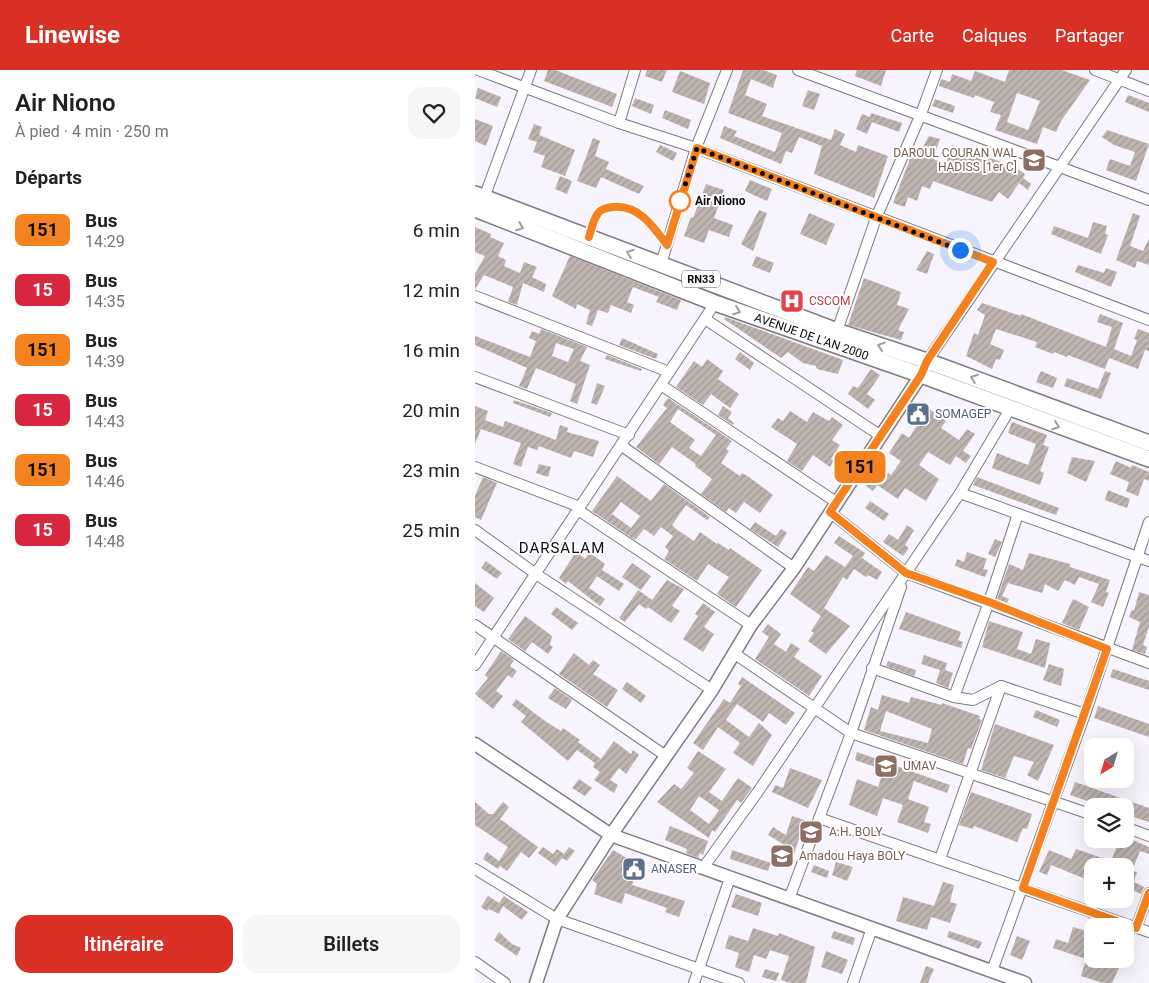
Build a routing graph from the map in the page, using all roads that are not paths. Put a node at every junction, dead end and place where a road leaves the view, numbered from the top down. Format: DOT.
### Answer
graph roads {
  1 [pos="478,70"];
  2 [pos="531,70"];
  3 [pos="635,70"];
  4 [pos="727,70"];
  5 [pos="798,70"];
  6 [pos="937,70"];
  7 [pos="1095,70"];
  8 [pos="1126,70"];
  9 [pos="1119,79"];
  10 [pos="525,87"];
  11 [pos="1149,90"];
  12 [pos="921,114"];
  13 [pos="619,122"];
  14 [pos="697,148"];
  15 [pos="1062,167"];
  16 [pos="478,200"];
  17 [pos="1149,200"];
  18 [pos="876,218"];
  19 [pos="589,237"];
  20 [pos="667,245"];
  21 [pos="993,262"];
  22 [pos="661,264"];
  23 [pos="475,296"];
  24 [pos="715,303"];
  25 [pos="705,319"];
  26 [pos="1149,320"];
  27 [pos="837,331"];
  28 [pos="924,368"];
  29 [pos="669,372"];
  30 [pos="475,377"];
  31 [pos="661,385"];
  32 [pos="1010,409"];
  33 [pos="629,435"];
  34 [pos="881,436"];
  35 [pos="1149,442"];
  36 [pos="622,446"];
  37 [pos="1149,459"];
  38 [pos="475,467"];
  39 [pos="960,493"];
  40 [pos="833,507"];
  41 [pos="579,508"];
  42 [pos="1019,514"];
  43 [pos="1149,522"];
  44 [pos="475,530"];
  45 [pos="1137,557"];
  46 [pos="1149,561"];
  47 [pos="794,568"];
  48 [pos="906,573"];
  49 [pos="536,574"];
  50 [pos="989,602"];
  51 [pos="475,625"];
  52 [pos="751,625"];
  53 [pos="493,637"];
  54 [pos="1107,649"];
  55 [pos="735,654"];
  56 [pos="1149,663"];
  57 [pos="475,665"];
  58 [pos="872,668"];
  59 [pos="1001,686"];
  60 [pos="712,690"];
  61 [pos="955,696"];
  62 [pos="812,709"];
  63 [pos="1085,714"];
  64 [pos="851,733"];
  65 [pos="475,744"];
  66 [pos="666,756"];
  67 [pos="968,774"];
  68 [pos="1054,800"];
  69 [pos="1084,812"];
  70 [pos="819,818"];
  71 [pos="1134,830"];
  72 [pos="611,835"];
  73 [pos="1149,836"];
  74 [pos="940,859"];
  75 [pos="703,868"];
  76 [pos="475,870"];
  77 [pos="730,878"];
  78 [pos="1023,888"];
  79 [pos="1149,893"];
  80 [pos="789,899"];
  81 [pos="557,919"];
  82 [pos="872,928"];
  83 [pos="1136,928"];
  84 [pos="1149,932"];
  85 [pos="475,962"];
  86 [pos="699,969"];
  87 [pos="992,971"];
  88 [pos="1021,982"];
  89 [pos="505,983"];
  90 [pos="536,983"];
  91 [pos="694,983"];
  92 [pos="739,983"];
  93 [pos="853,983"];
  1 -- 10 [label="street"];
  2 -- 10 [label="street"];
  3 -- 13 [label="street"];
  4 -- 14 [label="street"];
  5 -- 12 [label="street"];
  6 -- 12 [label="street"];
  7 -- 9 [label="street"];
  8 -- 9 [label="street"];
  9 -- 11 [label="street"];
  9 -- 15 [label="street"];
  10 -- 13 [label="street"];
  10 -- 16 [label="street"];
  12 -- 15 [label="street"];
  12 -- 18 [label="street"];
  13 -- 14 [label="street"];
  14 -- 18 [label="street"];
  14 -- 20 [label="street"];
  15 -- 17 [label="street"];
  15 -- 21 [label="street"];
  16 -- 19 [label="main road, AVENUE DE L'AN 2000 / RN33"];
  16 -- 24 [label="main road, AVENUE DE L'AN 2000 / RN33, one-way"];
  18 -- 21 [label="street"];
  18 -- 27 [label="street"];
  19 -- 20 [label="lane"];
  22 -- 19 [label="main road, AVENUE DE L'AN 2000 / RN33, one-way"];
  20 -- 22 [label="street"];
  21 -- 26 [label="street"];
  21 -- 28 [label="street"];
  22 -- 27 [label="main road, AVENUE DE L'AN 2000 / RN33"];
  23 -- 29 [label="street"];
  24 -- 25 [label="street"];
  24 -- 28 [label="main road, AVENUE DE L'AN 2000 / RN33, one-way"];
  25 -- 29 [label="street"];
  25 -- 34 [label="street"];
  28 -- 27 [label="main road, AVENUE DE L'AN 2000 / RN33, one-way"];
  28 -- 32 [label="main road, AVENUE DE L'AN 2000"];
  28 -- 34 [label="street"];
  35 -- 28 [label="main road, AVENUE DE L'AN 2000, one-way"];
  29 -- 31 [label="street"];
  30 -- 33 [label="street"];
  31 -- 33 [label="street"];
  31 -- 40 [label="street"];
  32 -- 37 [label="main road, AVENUE DE L'AN 2000, one-way"];
  32 -- 39 [label="street"];
  33 -- 36 [label="street"];
  34 -- 40 [label="street"];
  36 -- 41 [label="street"];
  36 -- 47 [label="street"];
  38 -- 41 [label="street"];
  39 -- 42 [label="street"];
  39 -- 48 [label="street"];
  40 -- 47 [label="street"];
  40 -- 48 [label="street"];
  41 -- 49 [label="street"];
  41 -- 52 [label="street"];
  42 -- 45 [label="street"];
  42 -- 50 [label="street"];
  43 -- 45 [label="street"];
  44 -- 49 [label="street"];
  45 -- 46 [label="street"];
  45 -- 54 [label="street"];
  47 -- 52 [label="street"];
  48 -- 50 [label="street"];
  48 -- 58 [label="street"];
  48 -- 62 [label="street"];
  49 -- 53 [label="street"];
  49 -- 60 [label="street"];
  50 -- 54 [label="street"];
  50 -- 61 [label="street"];
  51 -- 53 [label="street"];
  52 -- 55 [label="street"];
  53 -- 57 [label="street"];
  53 -- 66 [label="street"];
  54 -- 56 [label="street"];
  54 -- 63 [label="street"];
  55 -- 60 [label="street"];
  55 -- 62 [label="street"];
  58 -- 61 [label="street"];
  58 -- 64 [label="street"];
  59 -- 61 [label="street"];
  59 -- 63 [label="street"];
  59 -- 67 [label="street"];
  60 -- 66 [label="street"];
  62 -- 64 [label="street"];
  62 -- 75 [label="street"];
  63 -- 68 [label="street"];
  64 -- 67 [label="street"];
  64 -- 70 [label="street"];
  65 -- 72 [label="street"];
  66 -- 72 [label="street"];
  67 -- 68 [label="street"];
  67 -- 74 [label="street"];
  68 -- 69 [label="street"];
  68 -- 78 [label="street"];
  70 -- 74 [label="street"];
  70 -- 80 [label="street"];
  71 -- 73 [label="street"];
  72 -- 75 [label="street"];
  72 -- 81 [label="street"];
  74 -- 78 [label="street"];
  75 -- 77 [label="street"];
  76 -- 81 [label="street"];
  77 -- 80 [label="street"];
  77 -- 86 [label="street"];
  78 -- 83 [label="street"];
  78 -- 87 [label="street"];
  79 -- 83 [label="street"];
  80 -- 82 [label="street"];
  81 -- 86 [label="street"];
  81 -- 90 [label="street"];
  82 -- 87 [label="street"];
  82 -- 93 [label="street"];
  83 -- 84 [label="street"];
  85 -- 89 [label="street"];
  86 -- 91 [label="street"];
  86 -- 92 [label="street"];
  87 -- 88 [label="street"];
}
